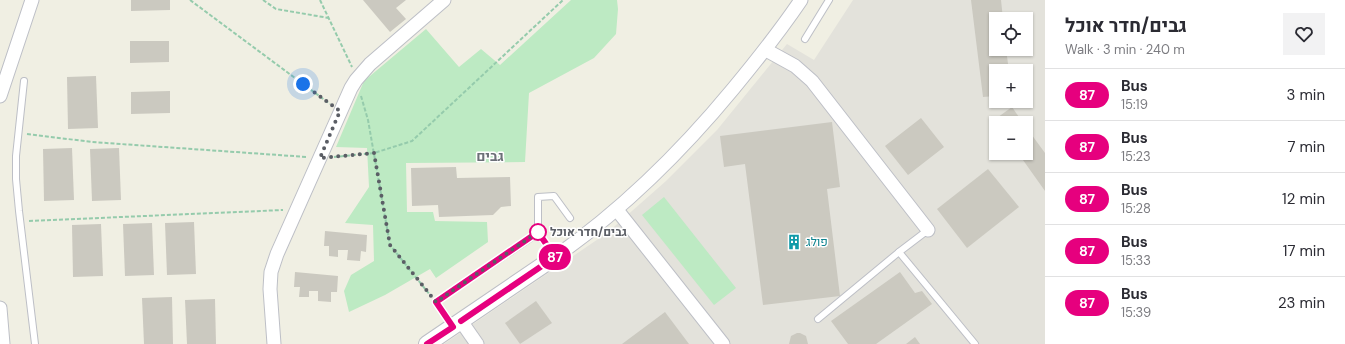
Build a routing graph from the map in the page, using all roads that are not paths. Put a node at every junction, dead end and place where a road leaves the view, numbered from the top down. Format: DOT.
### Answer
graph roads {
  1 [pos="32,0"];
  2 [pos="444,0"];
  3 [pos="801,0"];
  4 [pos="829,0"];
  5 [pos="805,39"];
  6 [pos="766,50"];
  7 [pos="6,57"];
  8 [pos="24,81"];
  9 [pos="0,96"];
  10 [pos="617,210"];
  11 [pos="570,218"];
  12 [pos="928,230"];
  13 [pos="538,232"];
  14 [pos="899,252"];
  15 [pos="555,257"];
  16 [pos="0,308"];
  17 [pos="818,319"];
  18 [pos="457,324"];
  19 [pos="3,344"];
  20 [pos="35,344"];
  21 [pos="274,344"];
  22 [pos="427,344"];
  23 [pos="477,344"];
  24 [pos="723,344"];
  25 [pos="975,344"];
  1 -- 7 [label="street"];
  2 -- 21 [label="street"];
  3 -- 6 [label="street"];
  4 -- 5 [label="lane"];
  6 -- 10 [label="street"];
  6 -- 12 [label="street"];
  7 -- 9 [label="street"];
  8 -- 20 [label="lane"];
  10 -- 15 [label="street"];
  10 -- 24 [label="street"];
  11 -- 13 [label="lane"];
  12 -- 14 [label="lane"];
  13 -- 15 [label="lane"];
  13 -- 18 [label="lane"];
  14 -- 17 [label="lane"];
  14 -- 25 [label="lane"];
  15 -- 18 [label="street"];
  16 -- 19 [label="street"];
  18 -- 22 [label="street"];
  18 -- 23 [label="street"];
}
